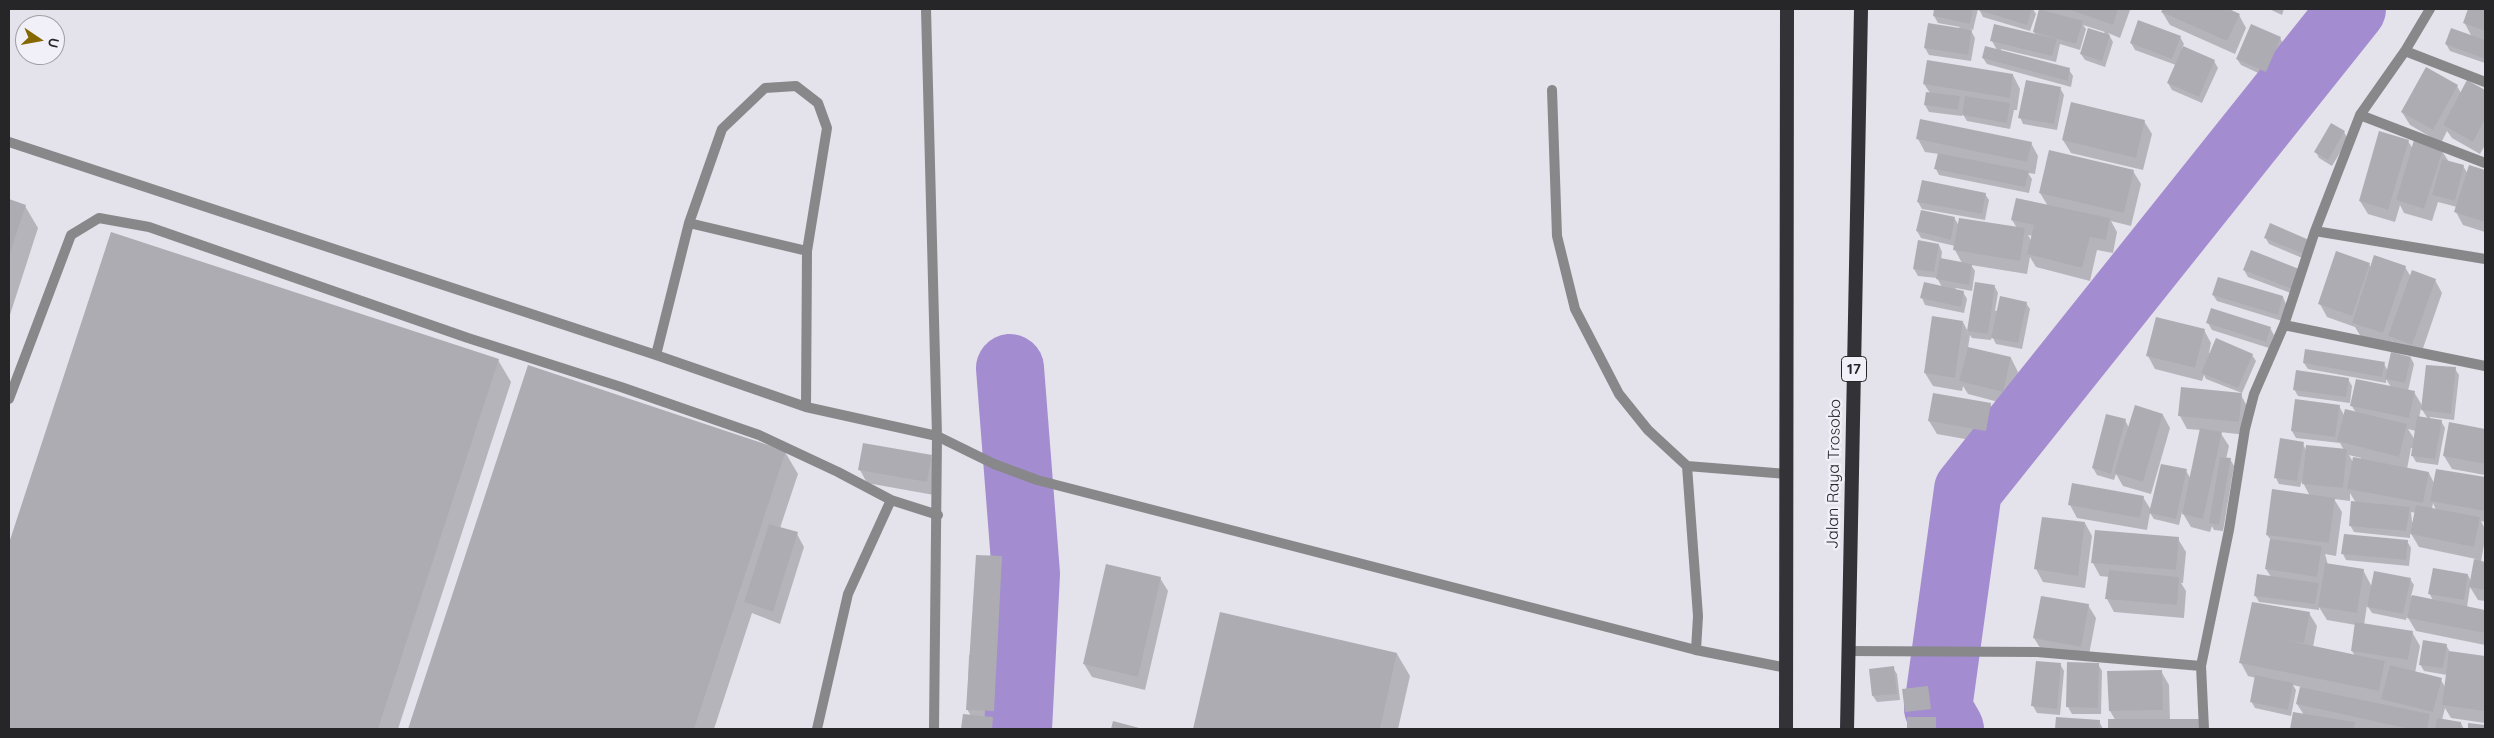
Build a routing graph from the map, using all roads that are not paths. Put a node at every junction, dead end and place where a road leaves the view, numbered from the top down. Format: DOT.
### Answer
graph roads {
  1 [pos="926,9"];
  2 [pos="1787,9"];
  3 [pos="1861,9"];
  4 [pos="2430,9"];
  5 [pos="2405,51"];
  6 [pos="2485,82"];
  7 [pos="1552,90"];
  8 [pos="2360,115"];
  9 [pos="9,142"];
  10 [pos="2485,163"];
  11 [pos="689,223"];
  12 [pos="2315,231"];
  13 [pos="808,251"];
  14 [pos="2485,259"];
  15 [pos="2284,325"];
  16 [pos="656,355"];
  17 [pos="2485,366"];
  18 [pos="9,399"];
  19 [pos="806,407"];
  20 [pos="937,436"];
  21 [pos="1687,466"];
  22 [pos="1787,474"];
  23 [pos="891,500"];
  24 [pos="938,515"];
  25 [pos="1696,650"];
  26 [pos="1848,651"];
  27 [pos="2201,666"];
  28 [pos="1786,668"];
  29 [pos="817,729"];
  30 [pos="934,729"];
  31 [pos="1786,729"];
  32 [pos="1847,729"];
  33 [pos="2204,729"];
  1 -- 20 [label="street"];
  2 -- 22 [label="highway"];
  3 -- 26 [label="highway, Jalan Raya Trosobo / 17"];
  4 -- 5 [label="street"];
  5 -- 6 [label="street"];
  5 -- 8 [label="street"];
  7 -- 21 [label="street"];
  8 -- 10 [label="street"];
  8 -- 12 [label="street"];
  9 -- 16 [label="street"];
  11 -- 13 [label="street"];
  11 -- 13 [label="street"];
  11 -- 16 [label="street"];
  12 -- 14 [label="street"];
  12 -- 15 [label="street"];
  13 -- 19 [label="street"];
  15 -- 17 [label="street"];
  15 -- 27 [label="street"];
  16 -- 19 [label="street"];
  18 -- 23 [label="street"];
  19 -- 20 [label="street"];
  20 -- 24 [label="street"];
  20 -- 25 [label="street"];
  21 -- 22 [label="street"];
  21 -- 25 [label="street"];
  22 -- 28 [label="highway"];
  23 -- 24 [label="street"];
  23 -- 29 [label="street"];
  24 -- 30 [label="street"];
  25 -- 28 [label="street"];
  26 -- 27 [label="street"];
  26 -- 32 [label="highway, Jalan Raya Trosobo / 17"];
  27 -- 33 [label="street"];
  28 -- 31 [label="highway"];
}
